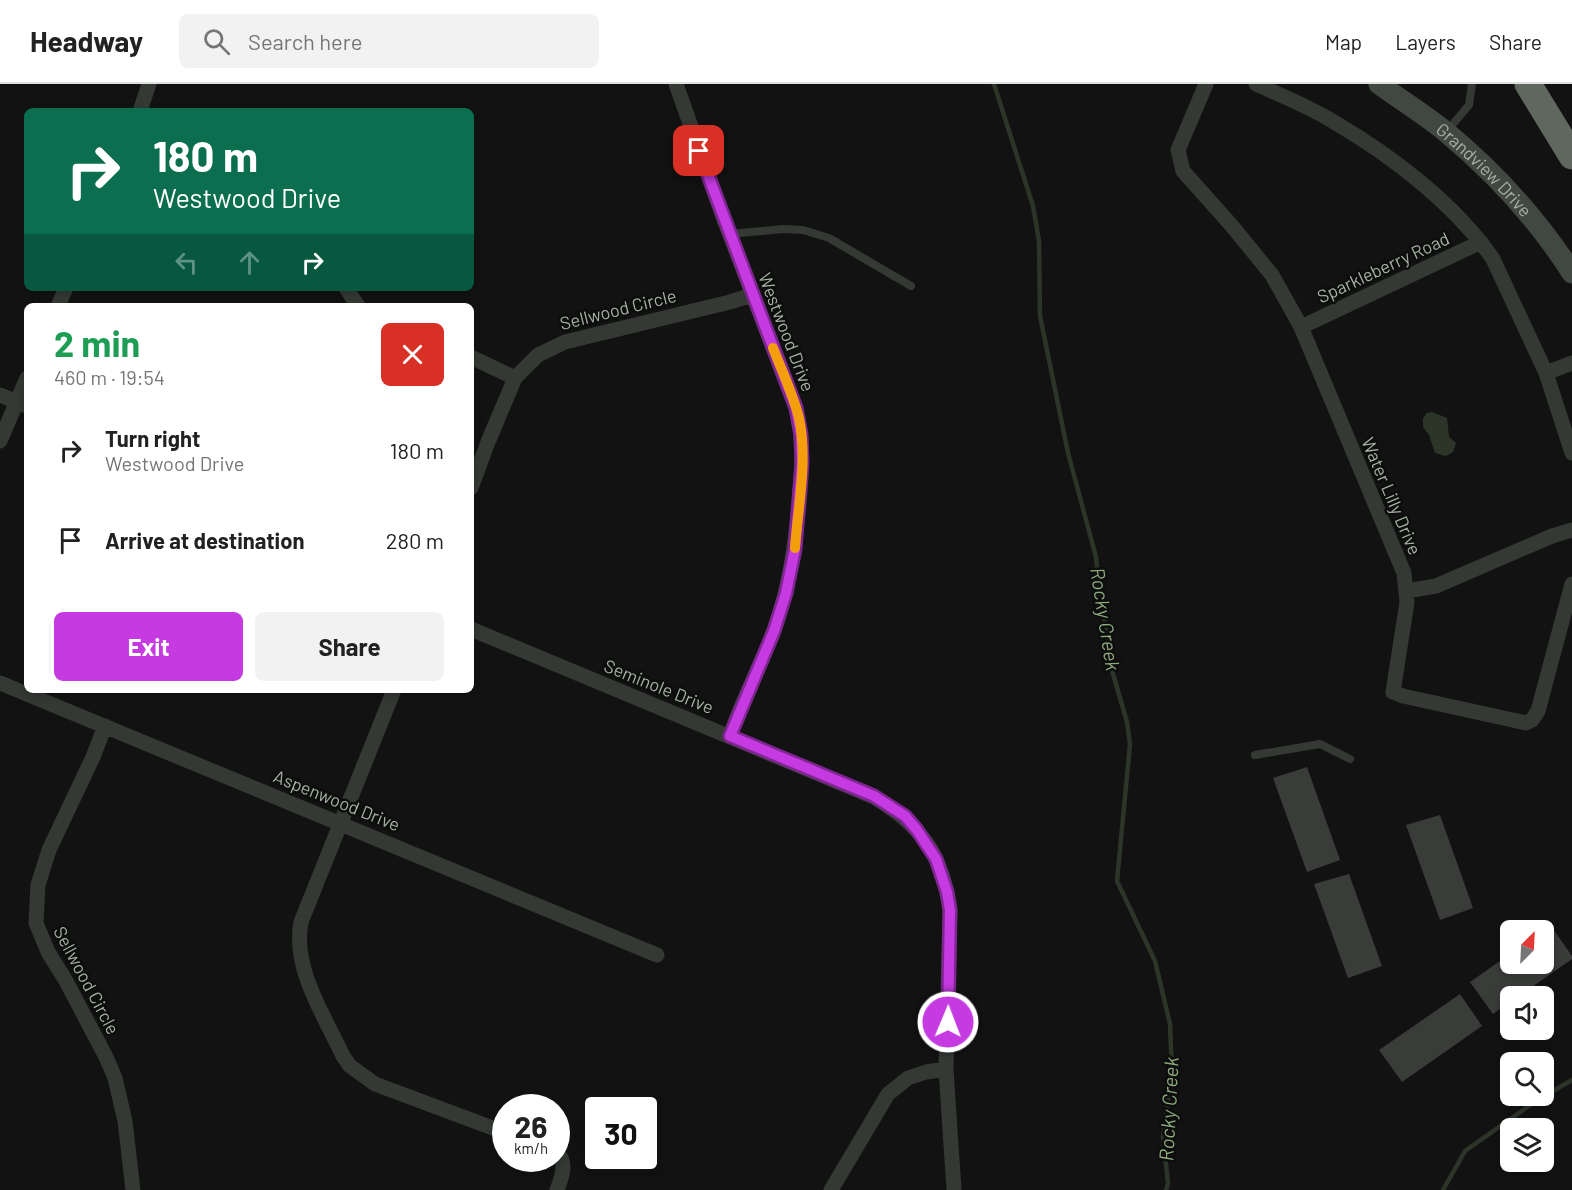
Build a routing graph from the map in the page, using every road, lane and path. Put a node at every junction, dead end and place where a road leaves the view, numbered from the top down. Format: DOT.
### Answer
graph roads {
  1 [pos="149,84"];
  2 [pos="676,84"];
  3 [pos="1206,84"];
  4 [pos="1256,84"];
  5 [pos="1379,84"];
  6 [pos="1472,84"];
  7 [pos="1528,84"];
  8 [pos="141,108"];
  9 [pos="1446,132"];
  10 [pos="1572,156"];
  11 [pos="729,234"];
  12 [pos="1481,242"];
  13 [pos="1572,273"];
  14 [pos="911,286"];
  15 [pos="752,295"];
  16 [pos="1301,327"];
  17 [pos="474,358"];
  18 [pos="1572,363"];
  19 [pos="1546,373"];
  20 [pos="515,378"];
  21 [pos="0,395"];
  22 [pos="22,404"];
  23 [pos="0,441"];
  24 [pos="1572,453"];
  25 [pos="474,480"];
  26 [pos="1572,530"];
  27 [pos="1572,584"];
  28 [pos="1407,591"];
  29 [pos="474,630"];
  30 [pos="0,683"];
  31 [pos="24,693"];
  32 [pos="24,693"];
  33 [pos="393,693"];
  34 [pos="105,726"];
  35 [pos="730,736"];
  36 [pos="1255,755"];
  37 [pos="1350,759"];
  38 [pos="340,822"];
  39 [pos="657,955"];
  40 [pos="946,1069"];
  41 [pos="492,1128"];
  42 [pos="563,1172"];
  43 [pos="133,1190"];
  44 [pos="557,1190"];
  45 [pos="831,1190"];
  46 [pos="954,1190"];
  1 -- 8 [label="street"];
  2 -- 11 [label="street, Westwood Drive"];
  3 -- 16 [label="street, Water Lilly Drive"];
  4 -- 12 [label="street"];
  5 -- 9 [label="street, Grandview Drive"];
  6 -- 9 [label="lane"];
  7 -- 10 [label="highway"];
  9 -- 13 [label="street, Grandview Drive"];
  11 -- 14 [label="lane"];
  11 -- 15 [label="street, Westwood Drive"];
  12 -- 16 [label="street, Sparkleberry Road"];
  12 -- 19 [label="street"];
  15 -- 20 [label="street, Sellwood Circle"];
  15 -- 35 [label="street, Westwood Drive"];
  16 -- 28 [label="street, Water Lilly Drive"];
  17 -- 20 [label="street"];
  18 -- 19 [label="street"];
  19 -- 24 [label="street"];
  20 -- 25 [label="street, Sellwood Circle"];
  21 -- 22 [label="street"];
  22 -- 23 [label="street"];
  26 -- 28 [label="street"];
  27 -- 28 [label="street, Water Lilly Drive"];
  29 -- 35 [label="street, Seminole Drive"];
  30 -- 32 [label="street, Aspenwood Drive"];
  31 -- 34 [label="street, Aspenwood Drive"];
  33 -- 38 [label="street"];
  34 -- 38 [label="street, Aspenwood Drive"];
  34 -- 43 [label="street, Sellwood Circle"];
  35 -- 40 [label="street, Seminole Drive"];
  36 -- 37 [label="lane"];
  38 -- 39 [label="street, Aspenwood Drive"];
  38 -- 41 [label="street"];
  40 -- 45 [label="street"];
  40 -- 46 [label="street, Seminole Drive"];
  42 -- 44 [label="street"];
}
